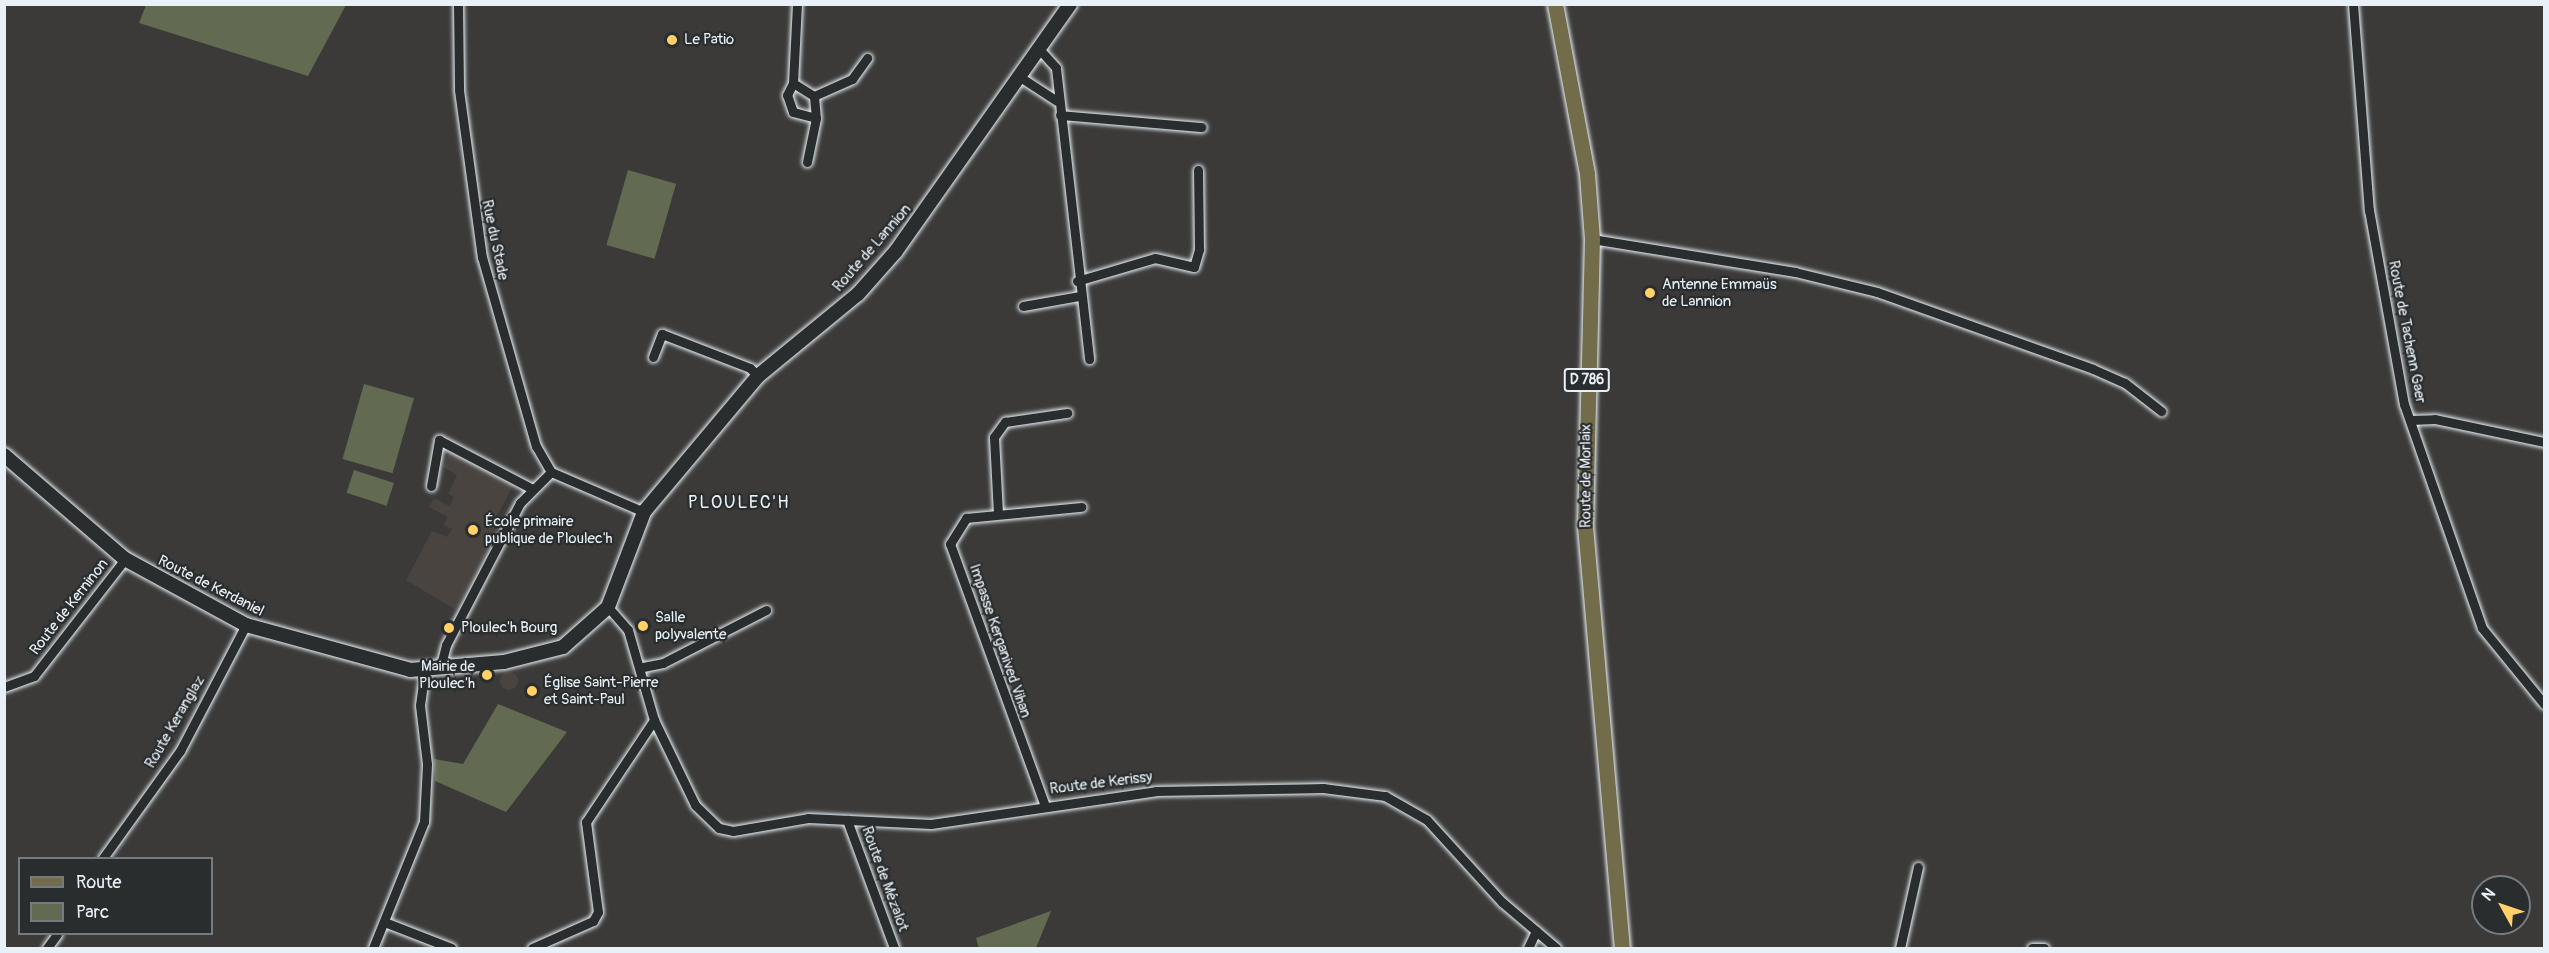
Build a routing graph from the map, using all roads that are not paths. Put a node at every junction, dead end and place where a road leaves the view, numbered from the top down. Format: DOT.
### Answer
graph roads {
  1 [pos="458,4"];
  2 [pos="797,4"];
  3 [pos="1070,4"];
  4 [pos="1555,4"];
  5 [pos="2353,4"];
  6 [pos="1040,50"];
  7 [pos="867,58"];
  8 [pos="1020,77"];
  9 [pos="793,83"];
  10 [pos="814,96"];
  11 [pos="1057,101"];
  12 [pos="1060,115"];
  13 [pos="816,118"];
  14 [pos="1201,127"];
  15 [pos="807,162"];
  16 [pos="1198,170"];
  17 [pos="1592,239"];
  18 [pos="1077,281"];
  19 [pos="1080,296"];
  20 [pos="1023,306"];
  21 [pos="653,357"];
  22 [pos="1089,359"];
  23 [pos="758,376"];
  24 [pos="2161,411"];
  25 [pos="1067,413"];
  26 [pos="2410,420"];
  27 [pos="2544,442"];
  28 [pos="4,455"];
  29 [pos="551,472"];
  30 [pos="431,486"];
  31 [pos="531,488"];
  32 [pos="1081,507"];
  33 [pos="644,512"];
  34 [pos="998,514"];
  35 [pos="125,559"];
  36 [pos="608,607"];
  37 [pos="766,610"];
  38 [pos="246,625"];
  39 [pos="643,667"];
  40 [pos="433,670"];
  41 [pos="4,687"];
  42 [pos="2544,704"];
  43 [pos="654,720"];
  44 [pos="1045,806"];
  45 [pos="847,820"];
  46 [pos="104,857"];
  47 [pos="1918,867"];
  48 [pos="387,923"];
  49 [pos="1536,931"];
  50 [pos="56,935"];
  51 [pos="47,948"];
  52 [pos="373,948"];
  53 [pos="451,948"];
  54 [pos="532,948"];
  55 [pos="894,948"];
  56 [pos="1528,948"];
  57 [pos="1557,948"];
  58 [pos="1622,948"];
  59 [pos="1900,948"];
  60 [pos="2032,948"];
  61 [pos="2044,948"];
  1 -- 29 [label="street, Rue du Stade"];
  2 -- 9 [label="street"];
  3 -- 6 [label="street, Route de Lannion"];
  4 -- 17 [label="main road, Route de Morlaix / D 786"];
  5 -- 26 [label="street, Route de Tachenn Gaer"];
  6 -- 8 [label="street, Route de Lannion"];
  6 -- 11 [label="street"];
  7 -- 10 [label="street"];
  8 -- 11 [label="street"];
  8 -- 23 [label="street, Route de Lannion"];
  9 -- 10 [label="street"];
  9 -- 13 [label="street"];
  10 -- 13 [label="street"];
  11 -- 12 [label="street"];
  12 -- 14 [label="street"];
  12 -- 18 [label="street"];
  13 -- 15 [label="street"];
  16 -- 18 [label="street"];
  17 -- 24 [label="street"];
  17 -- 58 [label="main road, Route de Morlaix / D 786"];
  18 -- 19 [label="street"];
  19 -- 20 [label="street"];
  19 -- 22 [label="street"];
  21 -- 23 [label="street"];
  23 -- 33 [label="street, Route de Lannion"];
  25 -- 34 [label="street"];
  26 -- 27 [label="street"];
  26 -- 42 [label="street, Route de Tachenn Gaer"];
  28 -- 35 [label="street, Route de Kerdaniel"];
  29 -- 31 [label="street"];
  29 -- 33 [label="street"];
  30 -- 31 [label="street"];
  31 -- 40 [label="street"];
  32 -- 34 [label="street"];
  33 -- 36 [label="street, Route de Lannion"];
  34 -- 44 [label="street, Impasse Kerganived Vihan"];
  35 -- 38 [label="street, Route de Kerdaniel"];
  35 -- 41 [label="street, Route de Kerninon"];
  36 -- 39 [label="street, Route de Kerissy"];
  36 -- 40 [label="street, Route de Kerdaniel"];
  37 -- 39 [label="street"];
  38 -- 40 [label="street, Route de Kerdaniel"];
  38 -- 46 [label="street, Route Keranglaz"];
  39 -- 43 [label="street, Route de Kerissy"];
  40 -- 48 [label="street"];
  43 -- 45 [label="street, Route de Kerissy"];
  43 -- 54 [label="street"];
  44 -- 45 [label="street, Route de Kerissy"];
  44 -- 49 [label="street, Route de Kerissy"];
  45 -- 55 [label="street, Route de Mézalot"];
  47 -- 59 [label="street"];
  48 -- 52 [label="street"];
  48 -- 53 [label="street"];
  49 -- 56 [label="street"];
  49 -- 57 [label="street, Route de Kerissy"];
  50 -- 51 [label="street"];
  60 -- 61 [label="street"];
}
